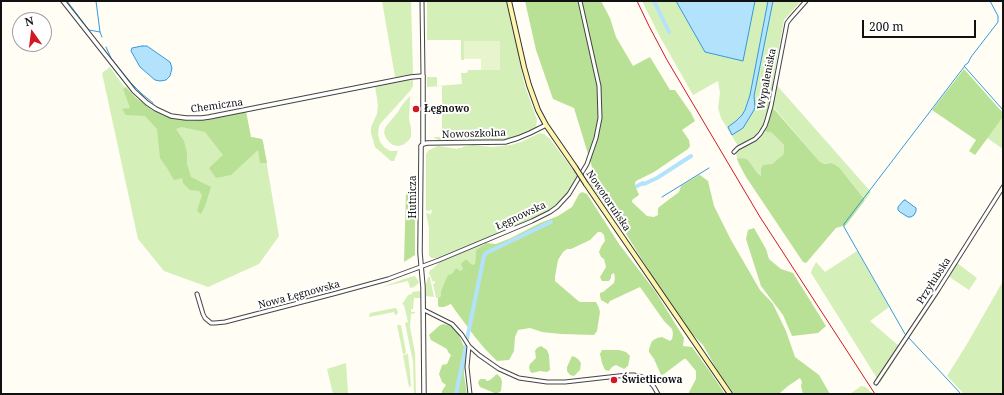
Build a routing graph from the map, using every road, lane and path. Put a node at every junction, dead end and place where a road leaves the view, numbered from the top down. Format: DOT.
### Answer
graph roads {
  1 [pos="63,1"];
  2 [pos="422,1"];
  3 [pos="509,1"];
  4 [pos="580,1"];
  5 [pos="806,1"];
  6 [pos="422,76"];
  7 [pos="546,125"];
  8 [pos="423,144"];
  9 [pos="734,152"];
  10 [pos="1003,187"];
  11 [pos="421,266"];
  12 [pos="198,294"];
  13 [pos="424,310"];
  14 [pos="469,346"];
  15 [pos="876,383"];
  16 [pos="424,394"];
  17 [pos="470,394"];
  18 [pos="658,394"];
  19 [pos="730,394"];
  1 -- 6 [label="street, Chemiczna"];
  2 -- 6 [label="street, Hutnicza"];
  3 -- 7 [label="main road, Nowotoruńska"];
  4 -- 11 [label="street, Łęgnowska"];
  5 -- 9 [label="street, Wypaleniska"];
  6 -- 8 [label="street, Hutnicza"];
  7 -- 8 [label="street, Nowoszkolna"];
  7 -- 19 [label="main road, Nowotoruńska, bridge"];
  8 -- 11 [label="street, Hutnicza"];
  10 -- 15 [label="street, Przyłubska"];
  11 -- 12 [label="street, Nowa Łęgnowska"];
  11 -- 13 [label="street, Hutnicza"];
  13 -- 14 [label="street"];
  13 -- 16 [label="street, Hutnicza"];
  14 -- 17 [label="street"];
  14 -- 18 [label="street"];
}
